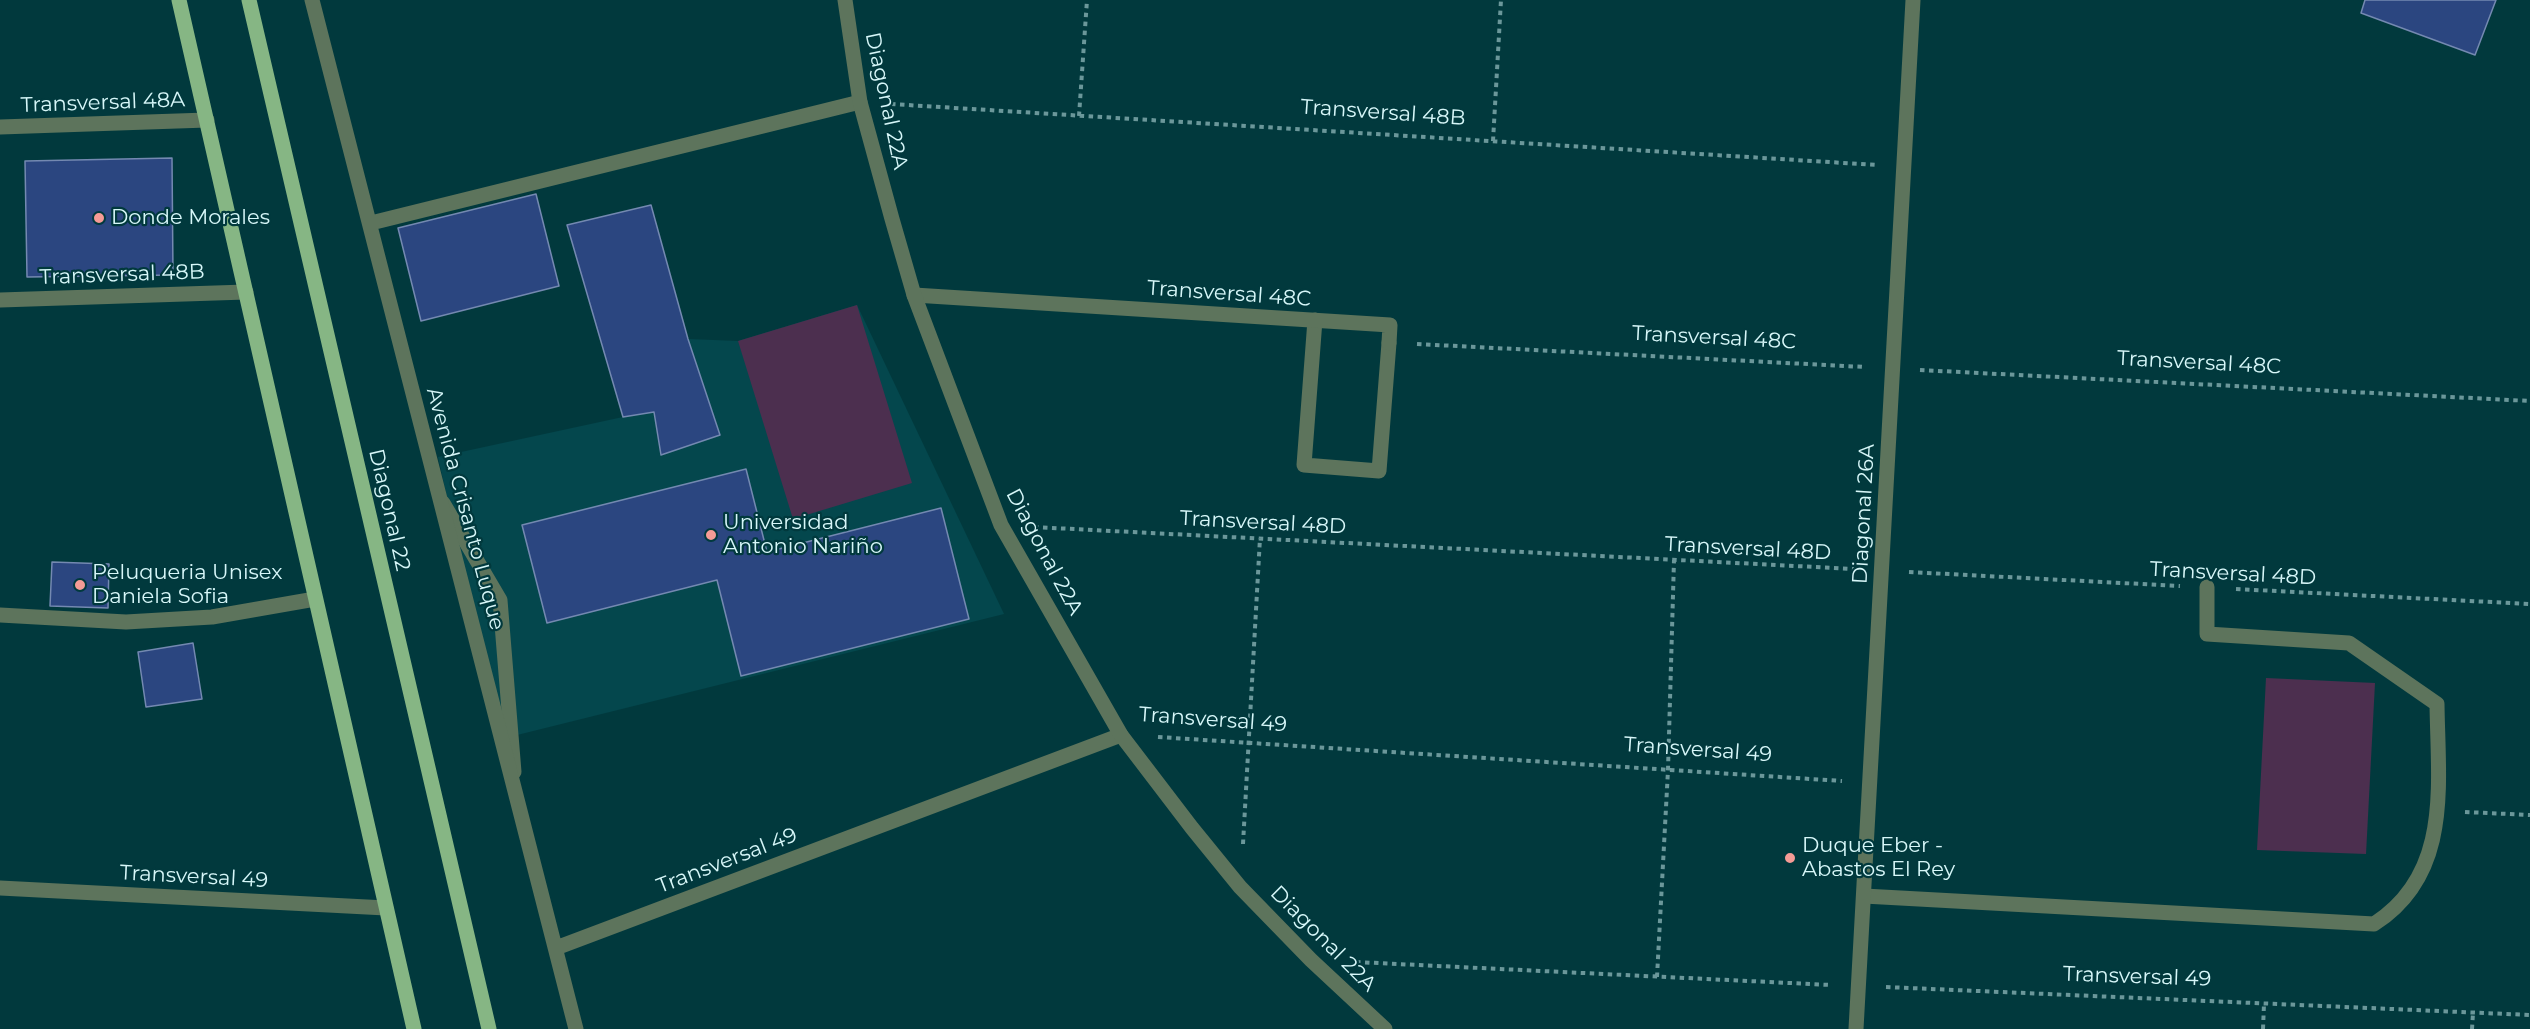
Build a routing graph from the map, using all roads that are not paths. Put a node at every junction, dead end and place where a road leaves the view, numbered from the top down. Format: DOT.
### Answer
graph roads {
  1 [pos="179,0"];
  2 [pos="249,0"];
  3 [pos="312,0"];
  4 [pos="845,0"];
  5 [pos="1913,0"];
  6 [pos="860,102"];
  7 [pos="207,120"];
  8 [pos="0,127"];
  9 [pos="371,223"];
  10 [pos="246,292"];
  11 [pos="914,295"];
  12 [pos="0,300"];
  13 [pos="1314,320"];
  14 [pos="440,497"];
  15 [pos="2207,587"];
  16 [pos="315,599"];
  17 [pos="0,615"];
  18 [pos="1121,735"];
  19 [pos="515,784"];
  20 [pos="0,888"];
  21 [pos="1864,896"];
  22 [pos="386,908"];
  23 [pos="556,948"];
  24 [pos="414,1029"];
  25 [pos="489,1029"];
  26 [pos="576,1029"];
  27 [pos="1385,1029"];
  28 [pos="1856,1029"];
  1 -- 7 [label="main road"];
  2 -- 25 [label="main road, Diagonal 22"];
  3 -- 9 [label="street, Avenida Crisanto Luque"];
  4 -- 6 [label="street, Diagonal 22A"];
  5 -- 21 [label="street, Diagonal 26A"];
  6 -- 9 [label="street"];
  6 -- 11 [label="street, Diagonal 22A"];
  7 -- 8 [label="street, Transversal 48A"];
  7 -- 10 [label="main road"];
  9 -- 14 [label="street, Avenida Crisanto Luque"];
  10 -- 12 [label="street, Transversal 48B"];
  10 -- 16 [label="main road"];
  11 -- 13 [label="street, Transversal 48C"];
  11 -- 18 [label="street, Diagonal 22A"];
  13 -- 13 [label="street, Transversal 48C"];
  14 -- 19 [label="street, Avenida Crisanto Luque"];
  14 -- 19 [label="street"];
  15 -- 21 [label="street"];
  16 -- 17 [label="street"];
  16 -- 22 [label="main road"];
  18 -- 23 [label="street, Transversal 49"];
  18 -- 27 [label="street, Diagonal 22A"];
  19 -- 23 [label="street, Avenida Crisanto Luque"];
  20 -- 22 [label="street, Transversal 49"];
  21 -- 28 [label="street, Diagonal 26A"];
  22 -- 24 [label="main road"];
  23 -- 26 [label="street, Avenida Crisanto Luque"];
}
